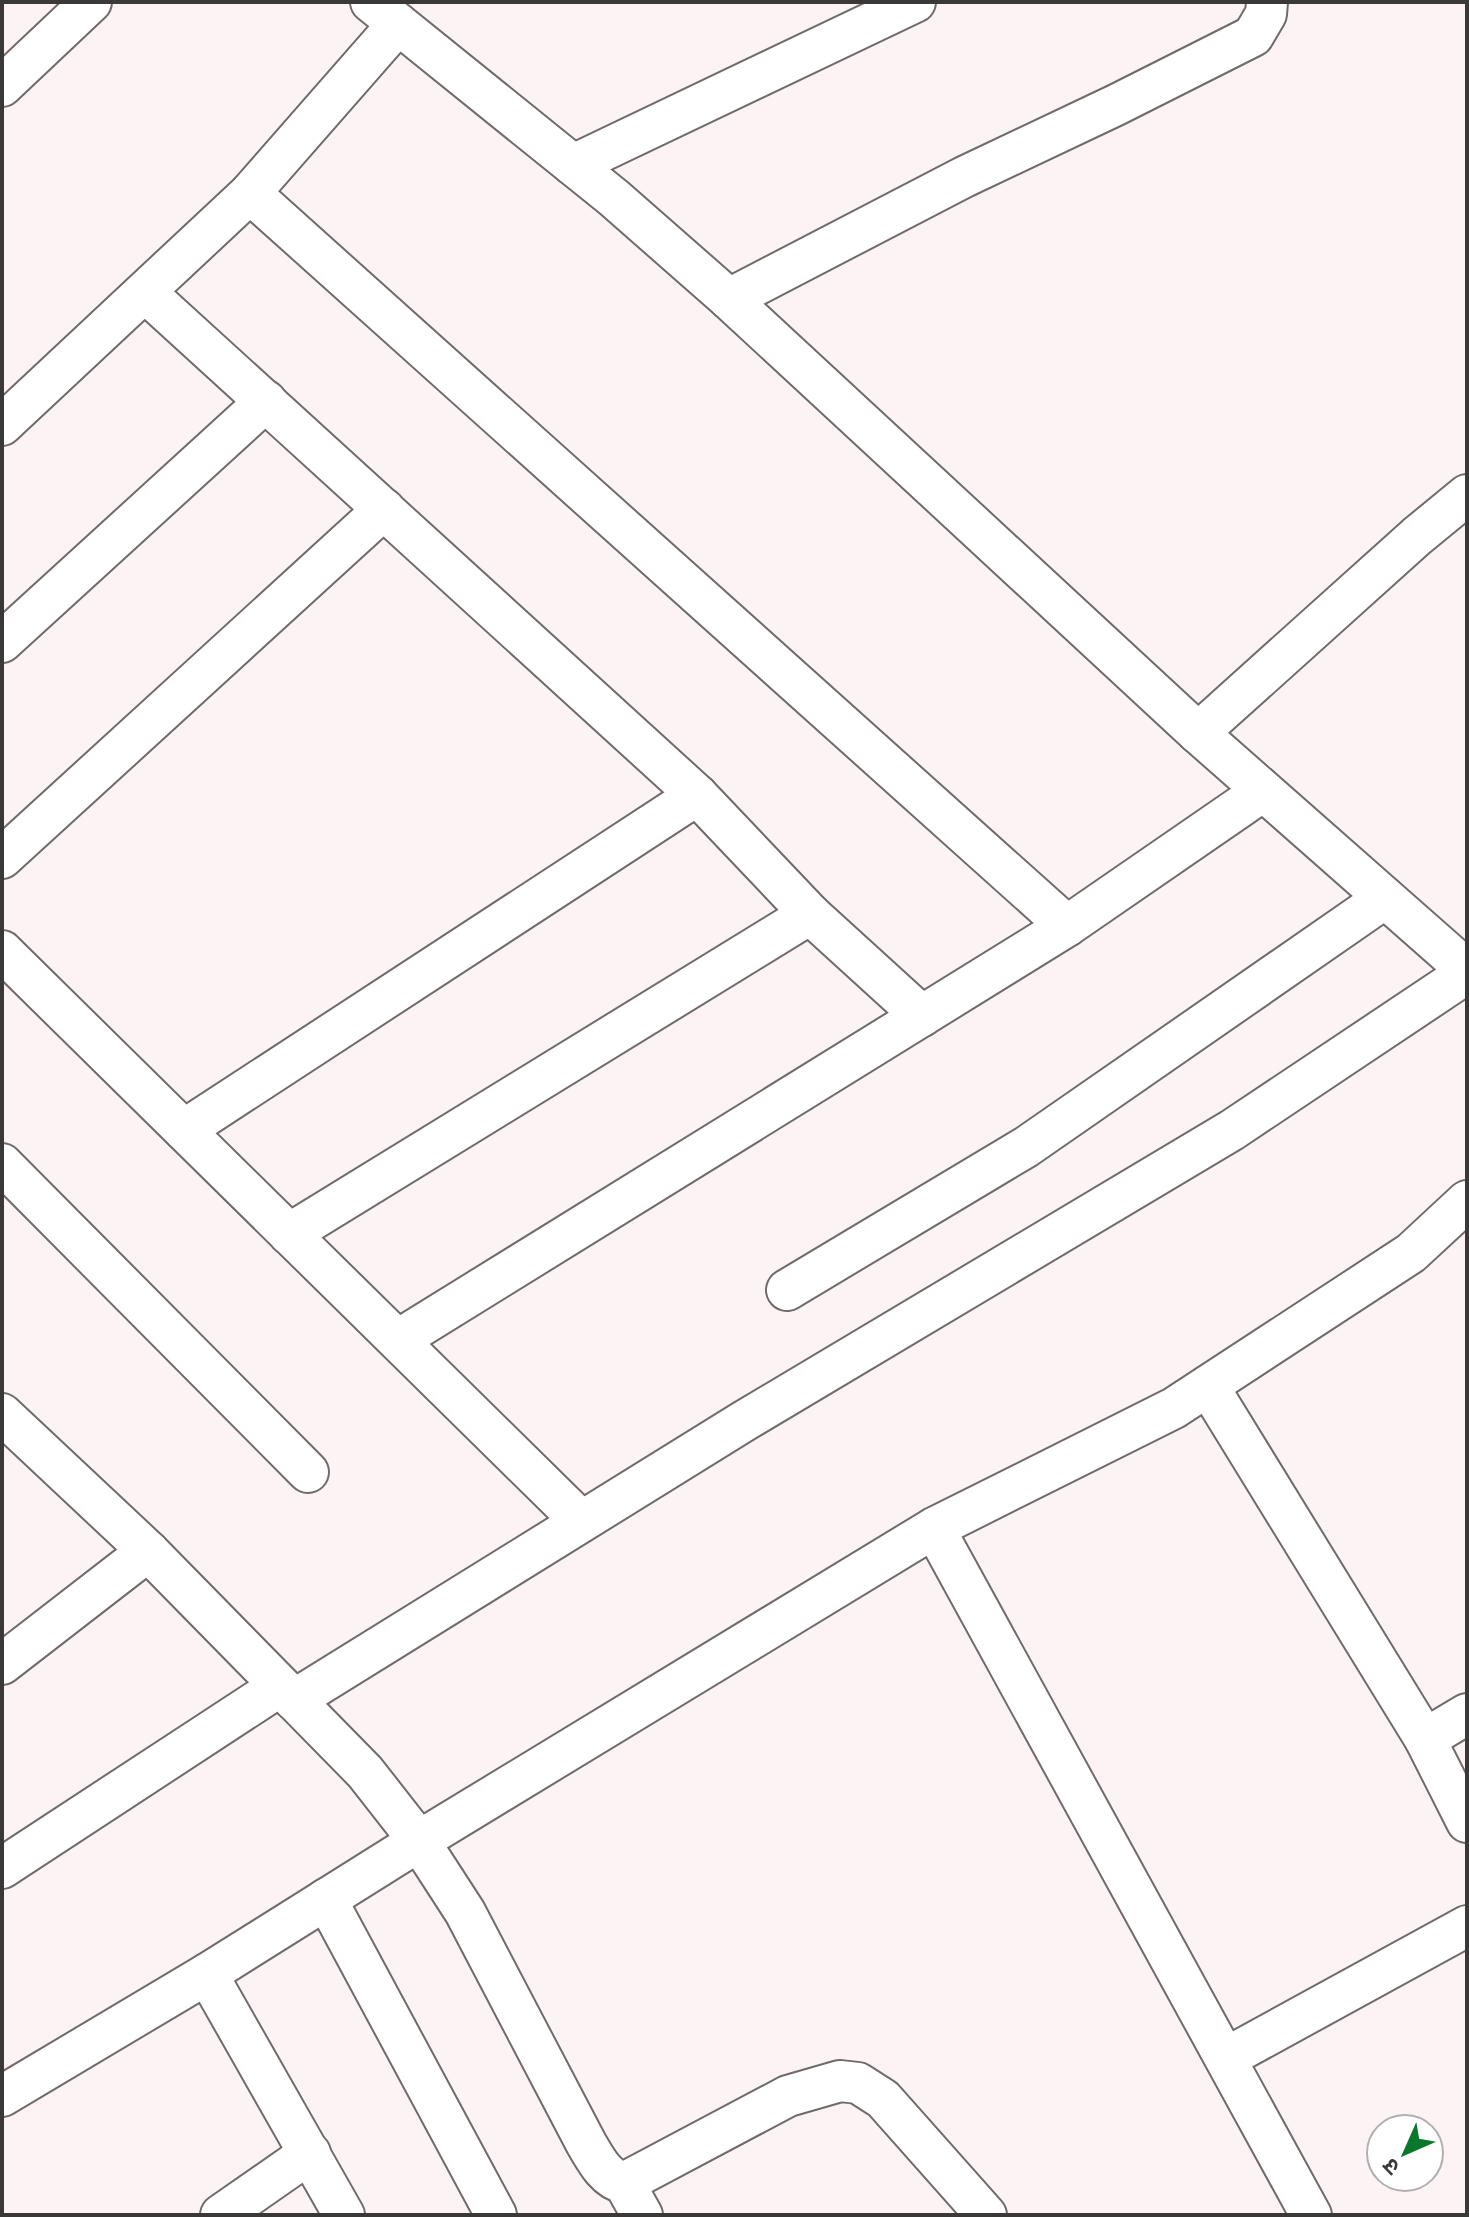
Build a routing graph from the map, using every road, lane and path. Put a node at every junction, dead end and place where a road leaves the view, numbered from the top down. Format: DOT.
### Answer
graph roads {
  1 [pos="91,2"];
  2 [pos="915,2"];
  3 [pos="1267,2"];
  4 [pos="384,13"];
  5 [pos="2,86"];
  6 [pos="573,165"];
  7 [pos="250,193"];
  8 [pos="145,292"];
  9 [pos="729,299"];
  10 [pos="266,401"];
  11 [pos="2,425"];
  12 [pos="1467,495"];
  13 [pos="384,509"];
  14 [pos="2,642"];
  15 [pos="1198,733"];
  16 [pos="1263,791"];
  17 [pos="697,795"];
  18 [pos="2,858"];
  19 [pos="1385,898"];
  20 [pos="810,914"];
  21 [pos="1067,926"];
  22 [pos="2,951"];
  23 [pos="1467,972"];
  24 [pos="922,1016"];
  25 [pos="184,1130"];
  26 [pos="2,1164"];
  27 [pos="1467,1201"];
  28 [pos="289,1234"];
  29 [pos="787,1290"];
  30 [pos="398,1340"];
  31 [pos="1208,1386"];
  32 [pos="2,1414"];
  33 [pos="308,1472"];
  34 [pos="581,1521"];
  35 [pos="934,1528"];
  36 [pos="148,1551"];
  37 [pos="2,1664"];
  38 [pos="287,1693"];
  39 [pos="1467,1714"];
  40 [pos="1425,1739"];
  41 [pos="1467,1822"];
  42 [pos="419,1841"];
  43 [pos="2,1868"];
  44 [pos="326,1899"];
  45 [pos="1467,1926"];
  46 [pos="207,1974"];
  47 [pos="1226,2058"];
  48 [pos="2,2096"];
  49 [pos="310,2153"];
  50 [pos="633,2199"];
  51 [pos="221,2215"];
  52 [pos="344,2215"];
  53 [pos="496,2215"];
  54 [pos="986,2215"];
  55 [pos="1311,2215"];
  1 -- 5 [label="street"];
  2 -- 6 [label="street"];
  3 -- 9 [label="street"];
  4 -- 6 [label="street"];
  4 -- 7 [label="street"];
  6 -- 9 [label="street"];
  7 -- 8 [label="street"];
  7 -- 21 [label="street"];
  8 -- 10 [label="street"];
  8 -- 11 [label="street"];
  9 -- 15 [label="street"];
  10 -- 13 [label="street"];
  10 -- 14 [label="street"];
  12 -- 15 [label="street"];
  13 -- 17 [label="street"];
  13 -- 18 [label="street"];
  15 -- 16 [label="street"];
  16 -- 19 [label="street"];
  16 -- 21 [label="street"];
  17 -- 20 [label="street"];
  17 -- 25 [label="street"];
  19 -- 23 [label="street"];
  19 -- 29 [label="street"];
  20 -- 24 [label="street"];
  20 -- 28 [label="street"];
  21 -- 24 [label="street"];
  22 -- 25 [label="street"];
  23 -- 34 [label="street"];
  24 -- 30 [label="street"];
  25 -- 28 [label="street"];
  26 -- 33 [label="street"];
  27 -- 31 [label="street"];
  28 -- 30 [label="street"];
  30 -- 34 [label="street"];
  31 -- 35 [label="street"];
  31 -- 40 [label="street"];
  32 -- 36 [label="street"];
  34 -- 38 [label="street"];
  35 -- 42 [label="street"];
  35 -- 47 [label="street"];
  36 -- 37 [label="street"];
  36 -- 38 [label="street"];
  38 -- 42 [label="street"];
  38 -- 43 [label="street"];
  39 -- 40 [label="street"];
  40 -- 41 [label="street"];
  42 -- 44 [label="street"];
  42 -- 50 [label="street"];
  44 -- 46 [label="street"];
  44 -- 53 [label="street"];
  45 -- 47 [label="street"];
  46 -- 48 [label="street"];
  46 -- 49 [label="street"];
  47 -- 55 [label="street"];
  49 -- 51 [label="street"];
  49 -- 52 [label="street"];
  50 -- 54 [label="street"];
}
